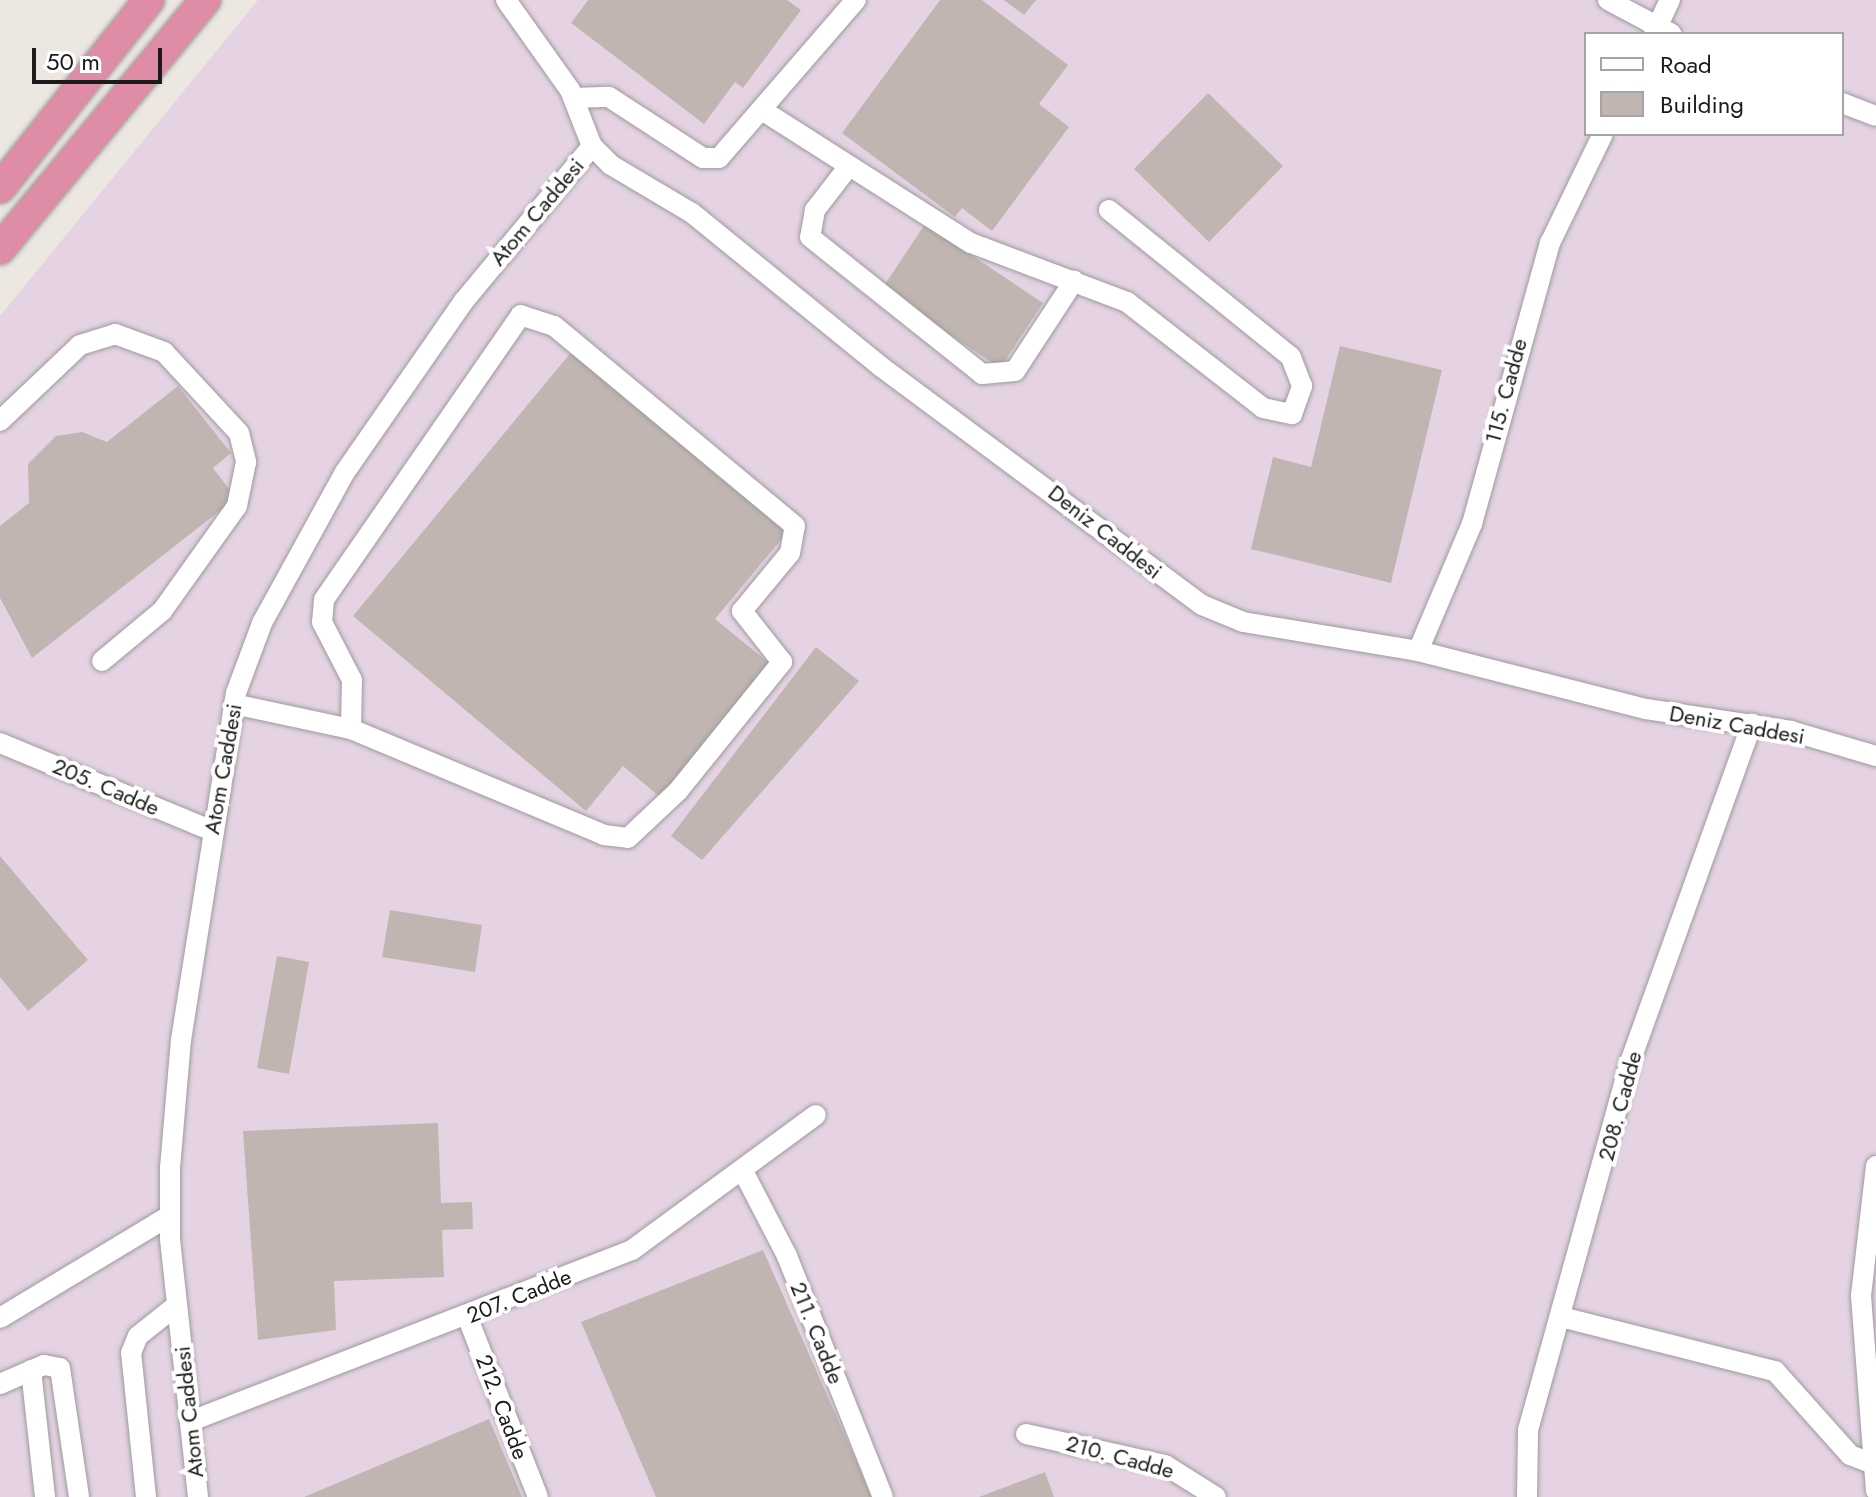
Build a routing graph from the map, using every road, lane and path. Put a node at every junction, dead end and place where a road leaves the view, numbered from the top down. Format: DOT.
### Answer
graph roads {
  1 [pos="149,0"];
  2 [pos="205,0"];
  3 [pos="506,0"];
  4 [pos="856,0"];
  5 [pos="1608,0"];
  6 [pos="1670,0"];
  7 [pos="1661,32"];
  8 [pos="573,98"];
  9 [pos="1844,104"];
  10 [pos="765,112"];
  11 [pos="1876,116"];
  12 [pos="1602,136"];
  13 [pos="592,146"];
  14 [pos="849,166"];
  15 [pos="0,188"];
  16 [pos="1109,210"];
  17 [pos="0,249"];
  18 [pos="1074,281"];
  19 [pos="2,417"];
  20 [pos="1418,651"];
  21 [pos="102,661"];
  22 [pos="234,704"];
  23 [pos="1752,723"];
  24 [pos="351,729"];
  25 [pos="0,743"];
  26 [pos="1876,756"];
  27 [pos="212,831"];
  28 [pos="816,1115"];
  29 [pos="1876,1166"];
  30 [pos="744,1173"];
  31 [pos="169,1216"];
  32 [pos="177,1305"];
  33 [pos="467,1316"];
  34 [pos="0,1318"];
  35 [pos="1565,1318"];
  36 [pos="31,1370"];
  37 [pos="0,1384"];
  38 [pos="191,1421"];
  39 [pos="1026,1434"];
  40 [pos="1873,1464"];
  41 [pos="1876,1490"];
  42 [pos="1212,1493"];
  43 [pos="45,1497"];
  44 [pos="79,1497"];
  45 [pos="146,1497"];
  46 [pos="198,1497"];
  47 [pos="538,1497"];
  48 [pos="883,1497"];
  49 [pos="1527,1497"];
  1 -- 15 [label="highway"];
  2 -- 17 [label="highway"];
  3 -- 8 [label="street"];
  4 -- 10 [label="street"];
  5 -- 7 [label="street"];
  6 -- 7 [label="street"];
  8 -- 10 [label="street"];
  8 -- 13 [label="street"];
  9 -- 11 [label="street"];
  10 -- 14 [label="street"];
  12 -- 20 [label="street, 115. Cadde"];
  13 -- 20 [label="street, Deniz Caddesi"];
  13 -- 22 [label="street, Atom Caddesi"];
  14 -- 18 [label="street"];
  14 -- 18 [label="street"];
  16 -- 18 [label="street"];
  19 -- 21 [label="street"];
  20 -- 23 [label="street, Deniz Caddesi"];
  22 -- 24 [label="street"];
  22 -- 27 [label="street, Atom Caddesi"];
  23 -- 26 [label="street, Deniz Caddesi"];
  23 -- 35 [label="street, 208. Cadde"];
  24 -- 24 [label="street"];
  25 -- 27 [label="street, 205. Cadde"];
  27 -- 31 [label="street, Atom Caddesi"];
  28 -- 30 [label="street, 207. Cadde"];
  29 -- 40 [label="street"];
  30 -- 33 [label="street, 207. Cadde"];
  30 -- 48 [label="street, 211. Cadde"];
  31 -- 32 [label="street, Atom Caddesi"];
  31 -- 34 [label="street"];
  32 -- 38 [label="street, Atom Caddesi"];
  32 -- 45 [label="street"];
  33 -- 38 [label="street, 207. Cadde"];
  33 -- 47 [label="street, 212. Cadde"];
  35 -- 40 [label="street"];
  35 -- 49 [label="street, 208. Cadde"];
  36 -- 37 [label="street"];
  36 -- 43 [label="street"];
  36 -- 44 [label="street"];
  38 -- 46 [label="street, Atom Caddesi"];
  39 -- 42 [label="street, 210. Cadde"];
  40 -- 41 [label="street"];
}
